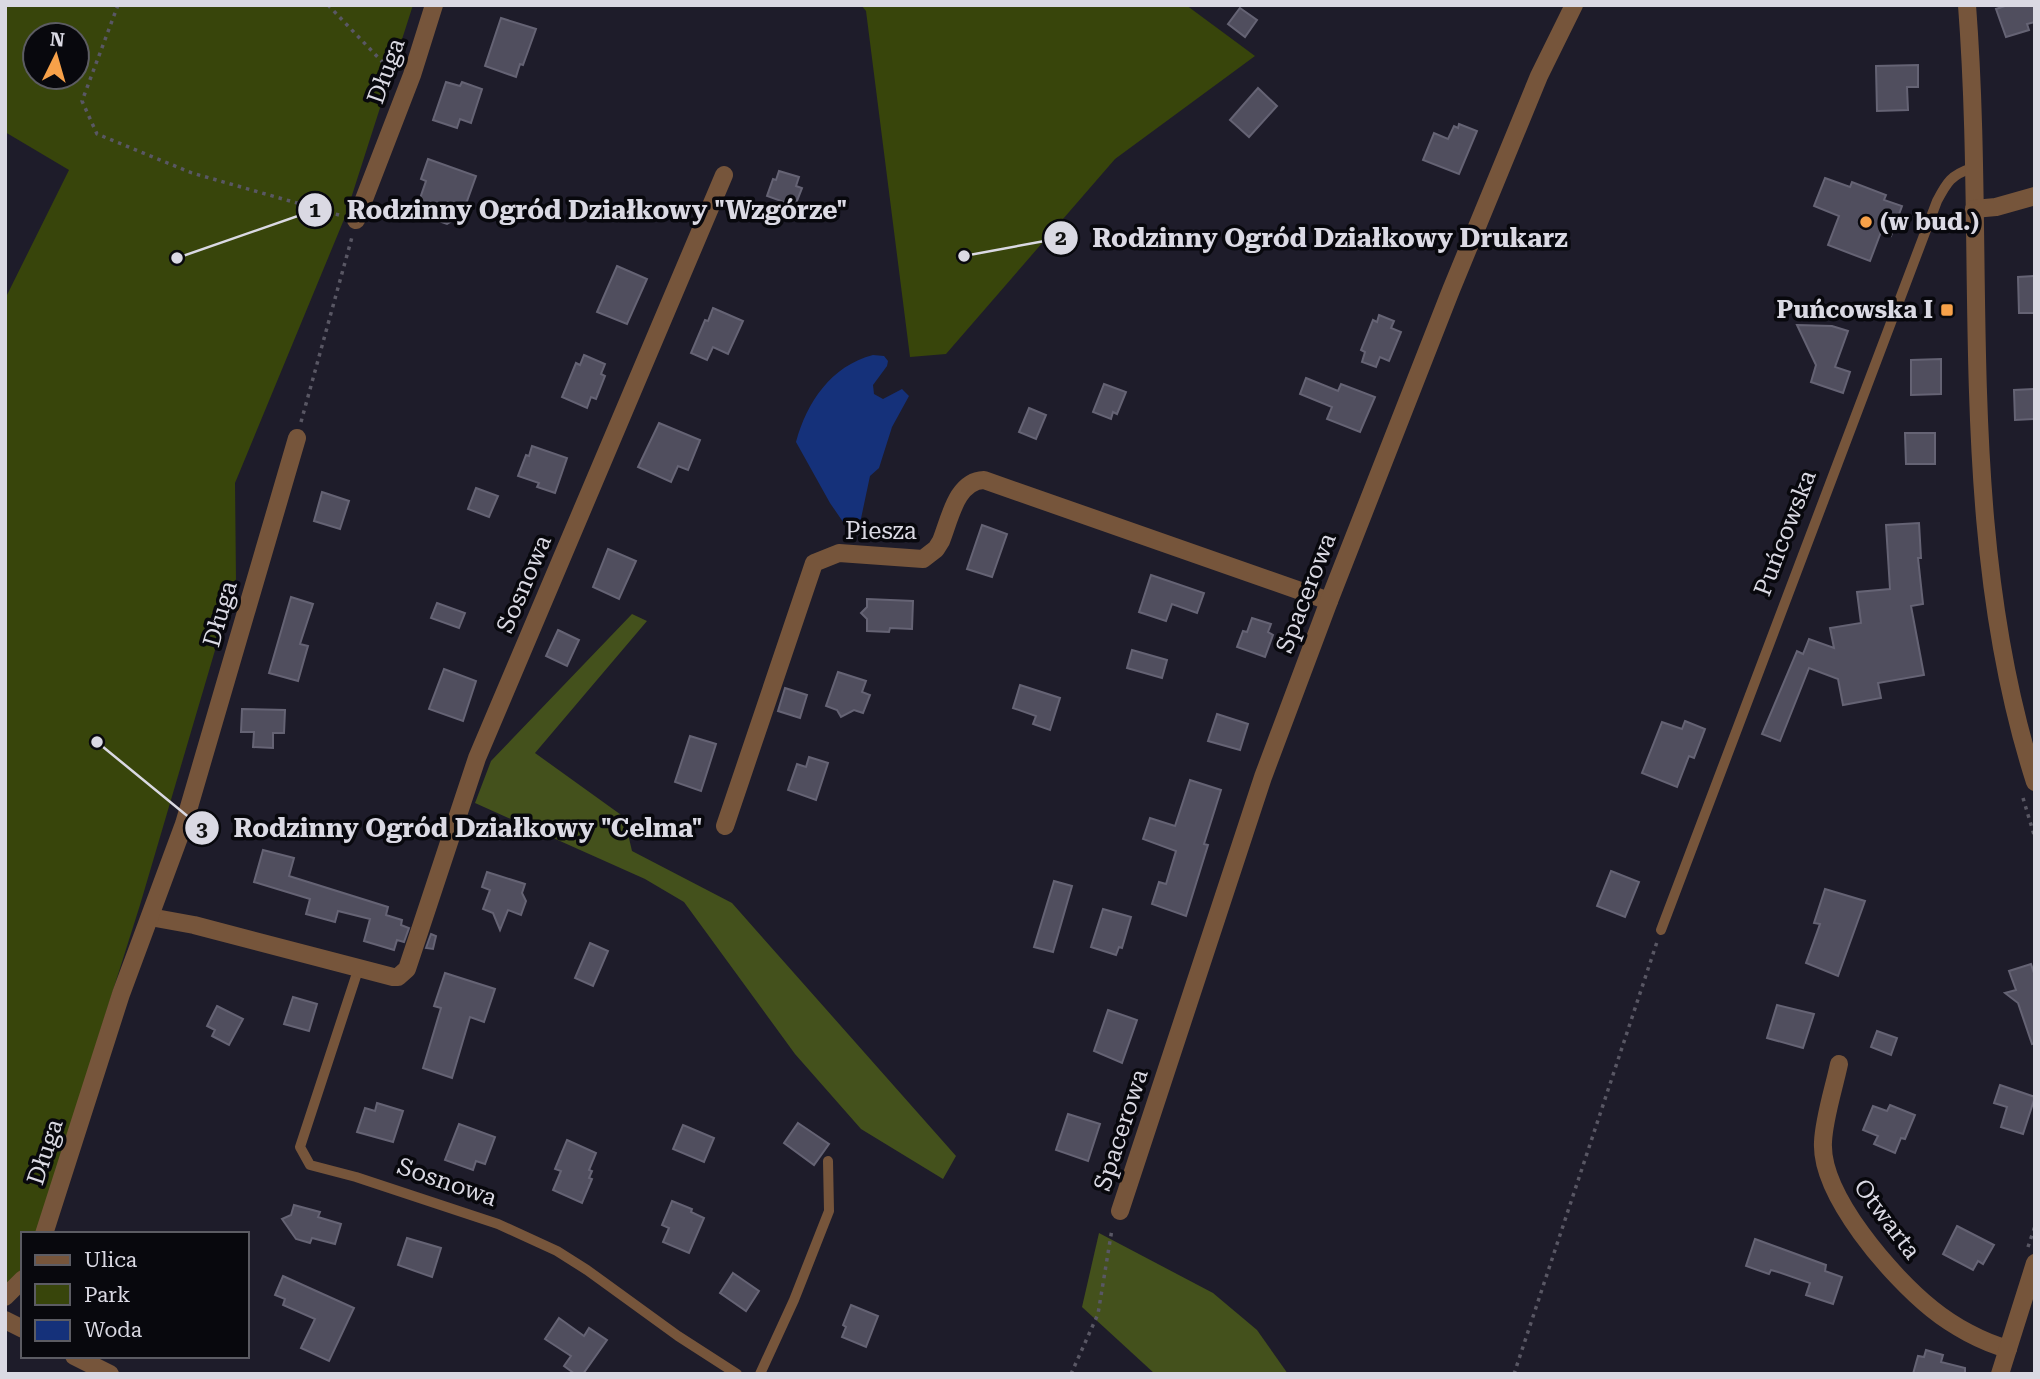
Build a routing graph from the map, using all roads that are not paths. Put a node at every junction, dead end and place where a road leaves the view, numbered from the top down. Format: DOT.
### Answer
graph roads {
  1 [pos="435,5"];
  2 [pos="1574,5"];
  3 [pos="1967,5"];
  4 [pos="1972,168"];
  5 [pos="724,175"];
  6 [pos="2035,196"];
  7 [pos="1974,209"];
  8 [pos="356,220"];
  9 [pos="297,438"];
  10 [pos="1329,601"];
  11 [pos="2035,782"];
  12 [pos="725,825"];
  13 [pos="150,917"];
  14 [pos="1661,930"];
  15 [pos="359,967"];
  16 [pos="1839,1063"];
  17 [pos="828,1161"];
  18 [pos="1120,1212"];
  19 [pos="45,1232"];
  20 [pos="2035,1263"];
  21 [pos="21,1281"];
  22 [pos="5,1297"];
  23 [pos="5,1320"];
  24 [pos="21,1328"];
  25 [pos="2008,1349"];
  26 [pos="78,1358"];
  27 [pos="110,1374"];
  28 [pos="737,1374"];
  29 [pos="760,1374"];
  30 [pos="2000,1374"];
  1 -- 8 [label="street, Długa"];
  2 -- 10 [label="street, Spacerowa"];
  3 -- 4 [label="street"];
  4 -- 7 [label="street"];
  4 -- 14 [label="lane, Puńcowska"];
  5 -- 15 [label="street, Sosnowa"];
  6 -- 7 [label="street"];
  7 -- 11 [label="street"];
  9 -- 13 [label="street, Długa"];
  10 -- 12 [label="street, Piesza"];
  10 -- 18 [label="street, Spacerowa"];
  13 -- 15 [label="street, Sosnowa"];
  13 -- 19 [label="street, Długa"];
  15 -- 28 [label="lane, Sosnowa"];
  16 -- 25 [label="street, Otwarta"];
  17 -- 29 [label="lane"];
  20 -- 25 [label="street"];
  21 -- 22 [label="street"];
  23 -- 24 [label="street"];
  25 -- 30 [label="street"];
  26 -- 27 [label="street"];
}
